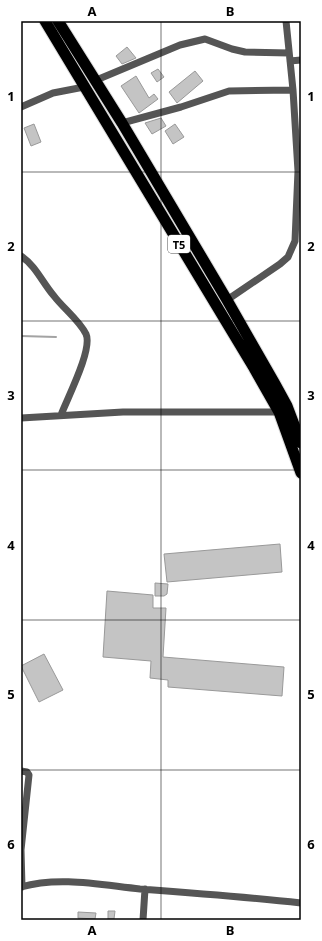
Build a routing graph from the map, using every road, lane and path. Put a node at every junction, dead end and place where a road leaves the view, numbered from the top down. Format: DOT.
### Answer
graph roads {
  1 [pos="45,21"];
  2 [pos="58,21"];
  3 [pos="286,21"];
  4 [pos="289,57"];
  5 [pos="301,60"];
  6 [pos="94,81"];
  7 [pos="84,87"];
  8 [pos="293,90"];
  9 [pos="21,107"];
  10 [pos="122,124"];
  11 [pos="21,256"];
  12 [pos="227,300"];
  13 [pos="279,412"];
  14 [pos="61,415"];
  15 [pos="21,418"];
  16 [pos="301,443"];
  17 [pos="301,472"];
  18 [pos="21,771"];
  19 [pos="21,887"];
  20 [pos="145,889"];
  21 [pos="301,903"];
  22 [pos="143,920"];
  1 -- 7 [label="highway, T5"];
  2 -- 6 [label="highway, T5"];
  3 -- 4 [label="street"];
  4 -- 5 [label="street"];
  4 -- 6 [label="street"];
  4 -- 8 [label="street"];
  6 -- 10 [label="highway, T5"];
  7 -- 9 [label="street"];
  7 -- 13 [label="highway, T5"];
  8 -- 10 [label="street"];
  8 -- 12 [label="street"];
  10 -- 12 [label="highway, T5"];
  11 -- 14 [label="street"];
  12 -- 16 [label="highway, T5"];
  13 -- 14 [label="street"];
  13 -- 17 [label="highway, T5"];
  14 -- 15 [label="street"];
  18 -- 19 [label="street"];
  19 -- 20 [label="street"];
  20 -- 21 [label="street"];
  20 -- 22 [label="street"];
}
